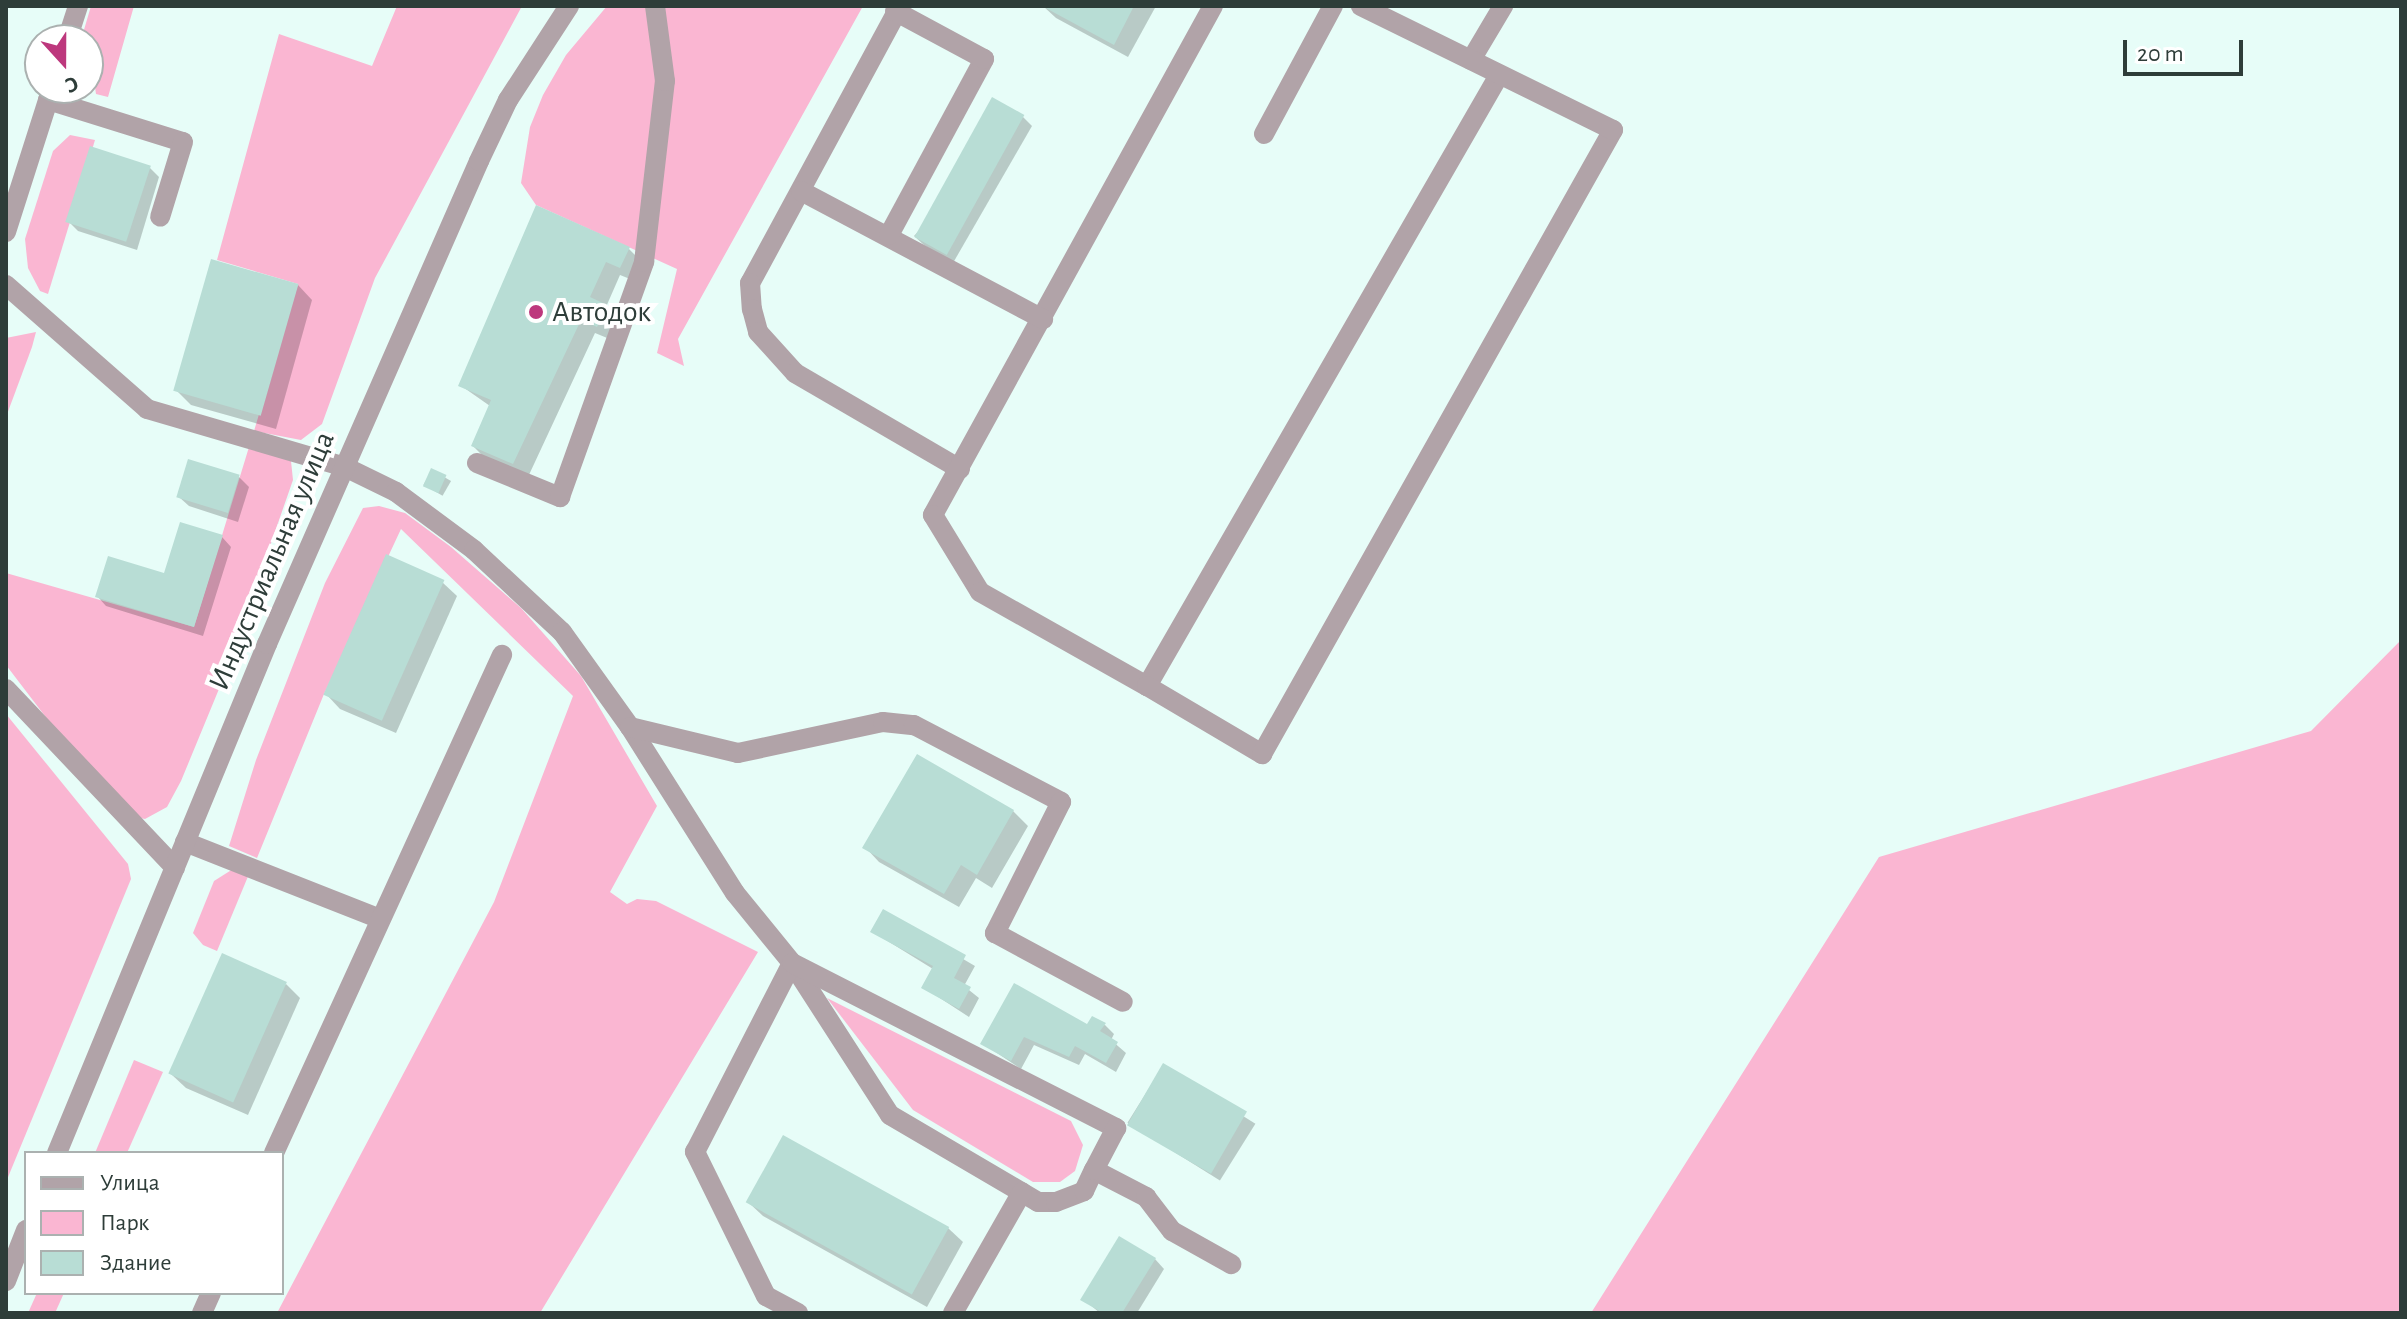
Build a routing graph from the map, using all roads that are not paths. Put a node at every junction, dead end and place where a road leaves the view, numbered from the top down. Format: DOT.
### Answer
graph roads {
  1 [pos="569,6"];
  2 [pos="655,6"];
  3 [pos="1213,6"];
  4 [pos="1333,6"];
  5 [pos="1361,6"];
  6 [pos="1503,6"];
  7 [pos="897,8"];
  8 [pos="1471,60"];
  9 [pos="1499,75"];
  10 [pos="47,104"];
  11 [pos="78,104"];
  12 [pos="1264,134"];
  13 [pos="801,191"];
  14 [pos="160,217"];
  15 [pos="6,232"];
  16 [pos="889,235"];
  17 [pos="6,285"];
  18 [pos="1043,319"];
  19 [pos="477,463"];
  20 [pos="345,467"];
  21 [pos="960,469"];
  22 [pos="502,655"];
  23 [pos="1147,686"];
  24 [pos="6,689"];
  25 [pos="630,727"];
  26 [pos="185,842"];
  27 [pos="175,868"];
  28 [pos="380,919"];
  29 [pos="792,963"];
  30 [pos="1123,1002"];
  31 [pos="58,1151"];
  32 [pos="275,1151"];
  33 [pos="1094,1170"];
  34 [pos="1022,1192"];
  35 [pos="24,1235"];
  36 [pos="1231,1264"];
  37 [pos="6,1281"];
  38 [pos="798,1313"];
  39 [pos="953,1313"];
  1 -- 20 [label="street, Индустриальная улица"];
  2 -- 19 [label="street"];
  3 -- 18 [label="street"];
  4 -- 12 [label="street"];
  5 -- 8 [label="street"];
  6 -- 8 [label="street"];
  7 -- 13 [label="street"];
  7 -- 16 [label="street"];
  8 -- 9 [label="street"];
  9 -- 23 [label="street"];
  9 -- 23 [label="street"];
  10 -- 15 [label="street"];
  11 -- 14 [label="street"];
  13 -- 16 [label="street"];
  13 -- 21 [label="street"];
  16 -- 18 [label="street"];
  17 -- 20 [label="street"];
  18 -- 21 [label="street"];
  20 -- 25 [label="street"];
  20 -- 26 [label="street, Индустриальная улица"];
  21 -- 23 [label="street"];
  22 -- 28 [label="street"];
  24 -- 27 [label="street"];
  25 -- 29 [label="street"];
  25 -- 30 [label="street"];
  26 -- 27 [label="street, Индустриальная улица"];
  26 -- 28 [label="street"];
  27 -- 31 [label="street, Индустриальная улица"];
  28 -- 32 [label="street"];
  29 -- 33 [label="street"];
  29 -- 34 [label="street"];
  29 -- 38 [label="street"];
  33 -- 34 [label="street"];
  33 -- 36 [label="street"];
  34 -- 39 [label="street"];
  35 -- 37 [label="street"];
}
